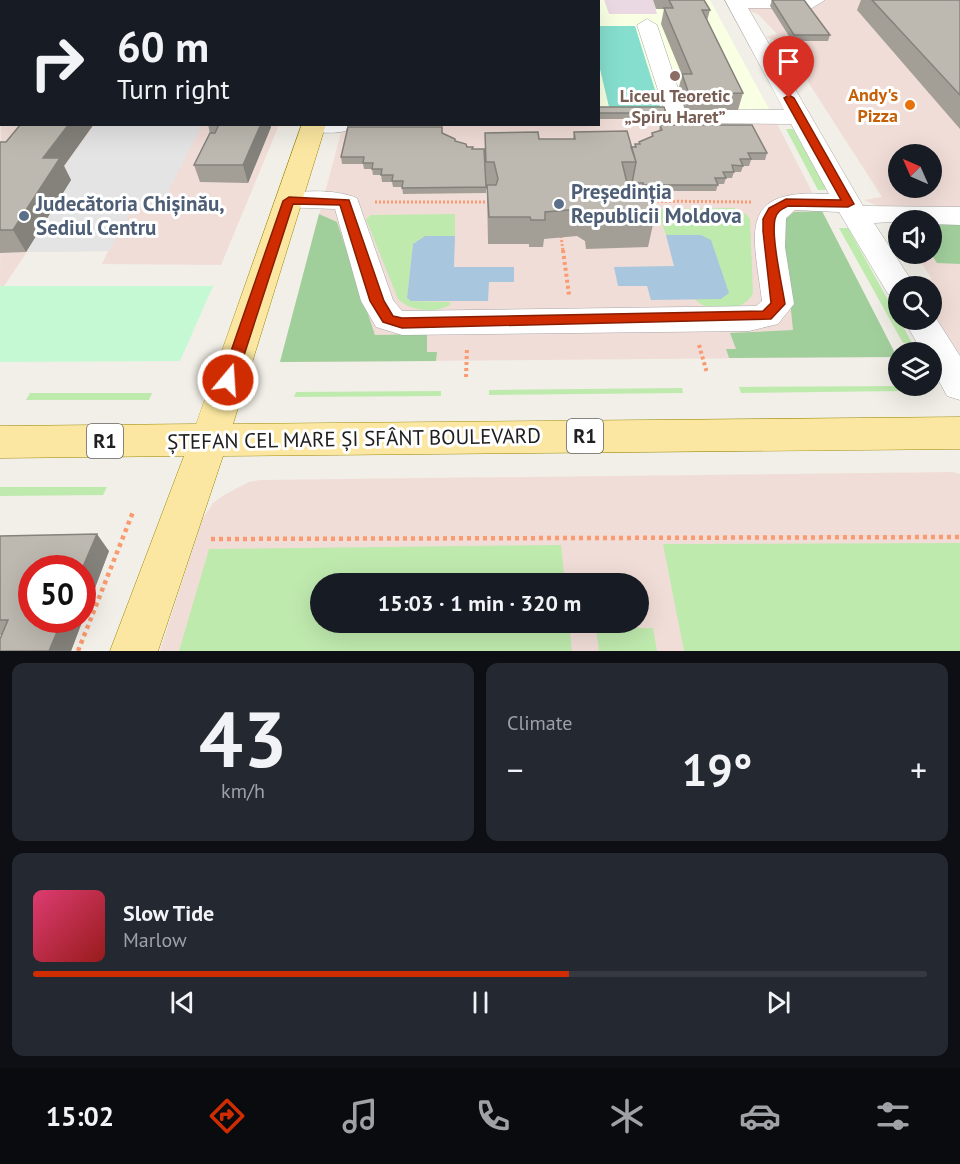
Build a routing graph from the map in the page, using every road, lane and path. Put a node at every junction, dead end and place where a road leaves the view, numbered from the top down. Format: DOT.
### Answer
graph roads {
  1 [pos="816,0"];
  2 [pos="735,2"];
  3 [pos="647,25"];
  4 [pos="800,117"];
  5 [pos="322,126"];
  6 [pos="289,201"];
  7 [pos="644,201"];
  8 [pos="383,202"];
  9 [pos="497,202"];
  10 [pos="733,202"];
  11 [pos="852,209"];
  12 [pos="960,216"];
  13 [pos="561,236"];
  14 [pos="893,276"];
  15 [pos="569,294"];
  16 [pos="926,330"];
  17 [pos="700,348"];
  18 [pos="467,352"];
  19 [pos="707,373"];
  20 [pos="466,377"];
  21 [pos="960,386"];
  22 [pos="960,433"];
  23 [pos="209,440"];
  24 [pos="0,442"];
  25 [pos="133,512"];
  26 [pos="960,537"];
  27 [pos="206,540"];
  28 [pos="78,651"];
  29 [pos="134,651"];
  1 -- 2 [label="street"];
  2 -- 4 [label="street"];
  3 -- 4 [label="street"];
  4 -- 11 [label="street"];
  5 -- 6 [label="main road"];
  6 -- 11 [label="street"];
  6 -- 23 [label="main road"];
  7 -- 10 [label="path"];
  8 -- 9 [label="path"];
  11 -- 12 [label="street"];
  11 -- 14 [label="street"];
  13 -- 15 [label="path"];
  16 -- 21 [label="street"];
  17 -- 19 [label="path"];
  18 -- 20 [label="path"];
  22 -- 23 [label="main road, ȘTEFAN CEL MARE ȘI SFÂNT BOULEVARD / R1"];
  23 -- 24 [label="main road, ȘTEFAN CEL MARE ȘI SFÂNT BOULEVARD / R1"];
  23 -- 29 [label="main road"];
  25 -- 28 [label="path"];
  26 -- 27 [label="path"];
}
